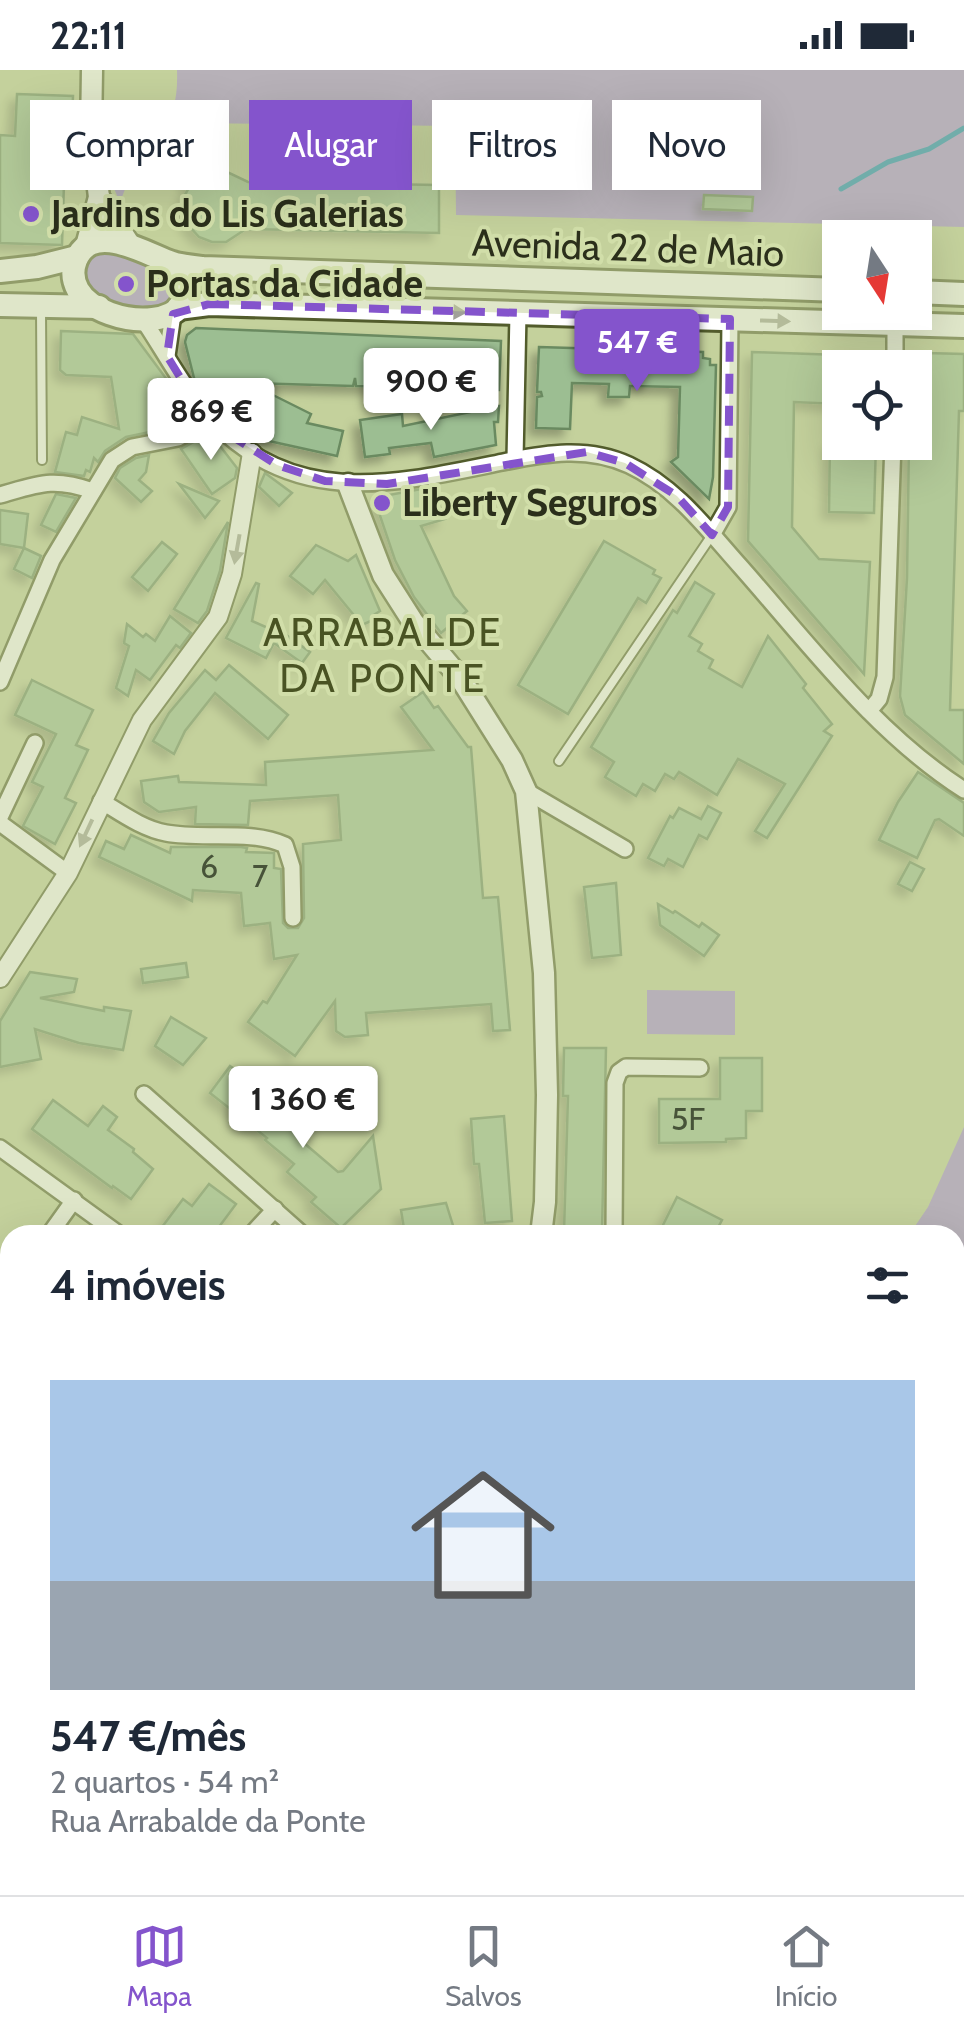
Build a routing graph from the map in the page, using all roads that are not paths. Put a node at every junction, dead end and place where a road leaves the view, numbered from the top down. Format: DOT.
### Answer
graph roads {
  1 [pos="92,70"];
  2 [pos="99,197"];
  3 [pos="130,244"];
  4 [pos="82,252"];
  5 [pos="173,263"];
  6 [pos="0,271"];
  7 [pos="822,289"];
  8 [pos="932,293"];
  9 [pos="964,294"];
  10 [pos="0,305"];
  11 [pos="41,306"];
  12 [pos="98,308"];
  13 [pos="176,311"];
  14 [pos="518,313"];
  15 [pos="730,319"];
  16 [pos="144,320"];
  17 [pos="822,322"];
  18 [pos="932,325"];
  19 [pos="964,326"];
  20 [pos="168,356"];
  21 [pos="211,419"];
  22 [pos="252,453"];
  23 [pos="516,459"];
  24 [pos="42,460"];
  25 [pos="893,460"];
  26 [pos="348,484"];
  27 [pos="93,491"];
  28 [pos="0,495"];
  29 [pos="712,535"];
  30 [pos="4,658"];
  31 [pos="0,682"];
  32 [pos="869,711"];
  33 [pos="35,743"];
  34 [pos="559,761"];
  35 [pos="964,790"];
  36 [pos="526,791"];
  37 [pos="101,802"];
  38 [pos="0,820"];
  39 [pos="625,849"];
  40 [pos="68,873"];
  41 [pos="293,918"];
  42 [pos="0,978"];
  43 [pos="700,1068"];
  44 [pos="144,1094"];
  45 [pos="0,1148"];
  46 [pos="74,1200"];
  47 [pos="275,1209"];
  48 [pos="56,1225"];
  49 [pos="107,1225"];
  50 [pos="260,1225"];
  51 [pos="292,1225"];
  52 [pos="542,1225"];
  53 [pos="614,1225"];
  1 -- 2 [label="main road"];
  2 -- 3 [label="main road"];
  2 -- 4 [label="main road"];
  3 -- 4 [label="main road"];
  3 -- 5 [label="main road"];
  4 -- 6 [label="main road"];
  4 -- 12 [label="main road"];
  5 -- 7 [label="main road, Avenida 22 de Maio"];
  5 -- 13 [label="main road"];
  8 -- 9 [label="main road"];
  10 -- 11 [label="main road"];
  11 -- 12 [label="main road"];
  11 -- 24 [label="lane"];
  12 -- 16 [label="main road"];
  13 -- 14 [label="main road, Avenida 22 de Maio, one-way"];
  13 -- 16 [label="main road"];
  13 -- 20 [label="street"];
  14 -- 15 [label="main road, Avenida 22 de Maio"];
  14 -- 23 [label="street"];
  15 -- 17 [label="main road, Avenida 22 de Maio, one-way"];
  15 -- 29 [label="street"];
  16 -- 20 [label="street"];
  18 -- 19 [label="main road, Avenida 22 de Maio"];
  20 -- 21 [label="street"];
  21 -- 22 [label="street"];
  21 -- 27 [label="street"];
  22 -- 26 [label="street"];
  22 -- 37 [label="street, one-way"];
  23 -- 26 [label="street"];
  23 -- 29 [label="street"];
  25 -- 32 [label="street"];
  26 -- 36 [label="main road"];
  27 -- 28 [label="street"];
  27 -- 30 [label="street"];
  29 -- 32 [label="street"];
  29 -- 34 [label="lane"];
  30 -- 31 [label="street"];
  32 -- 35 [label="street"];
  33 -- 38 [label="street"];
  36 -- 39 [label="street"];
  36 -- 52 [label="main road"];
  37 -- 40 [label="street, one-way"];
  37 -- 41 [label="street"];
  38 -- 40 [label="street"];
  40 -- 42 [label="street"];
  43 -- 53 [label="street"];
  44 -- 47 [label="street"];
  45 -- 46 [label="street"];
  46 -- 48 [label="street"];
  46 -- 49 [label="street"];
  47 -- 50 [label="street"];
  47 -- 51 [label="street"];
}
